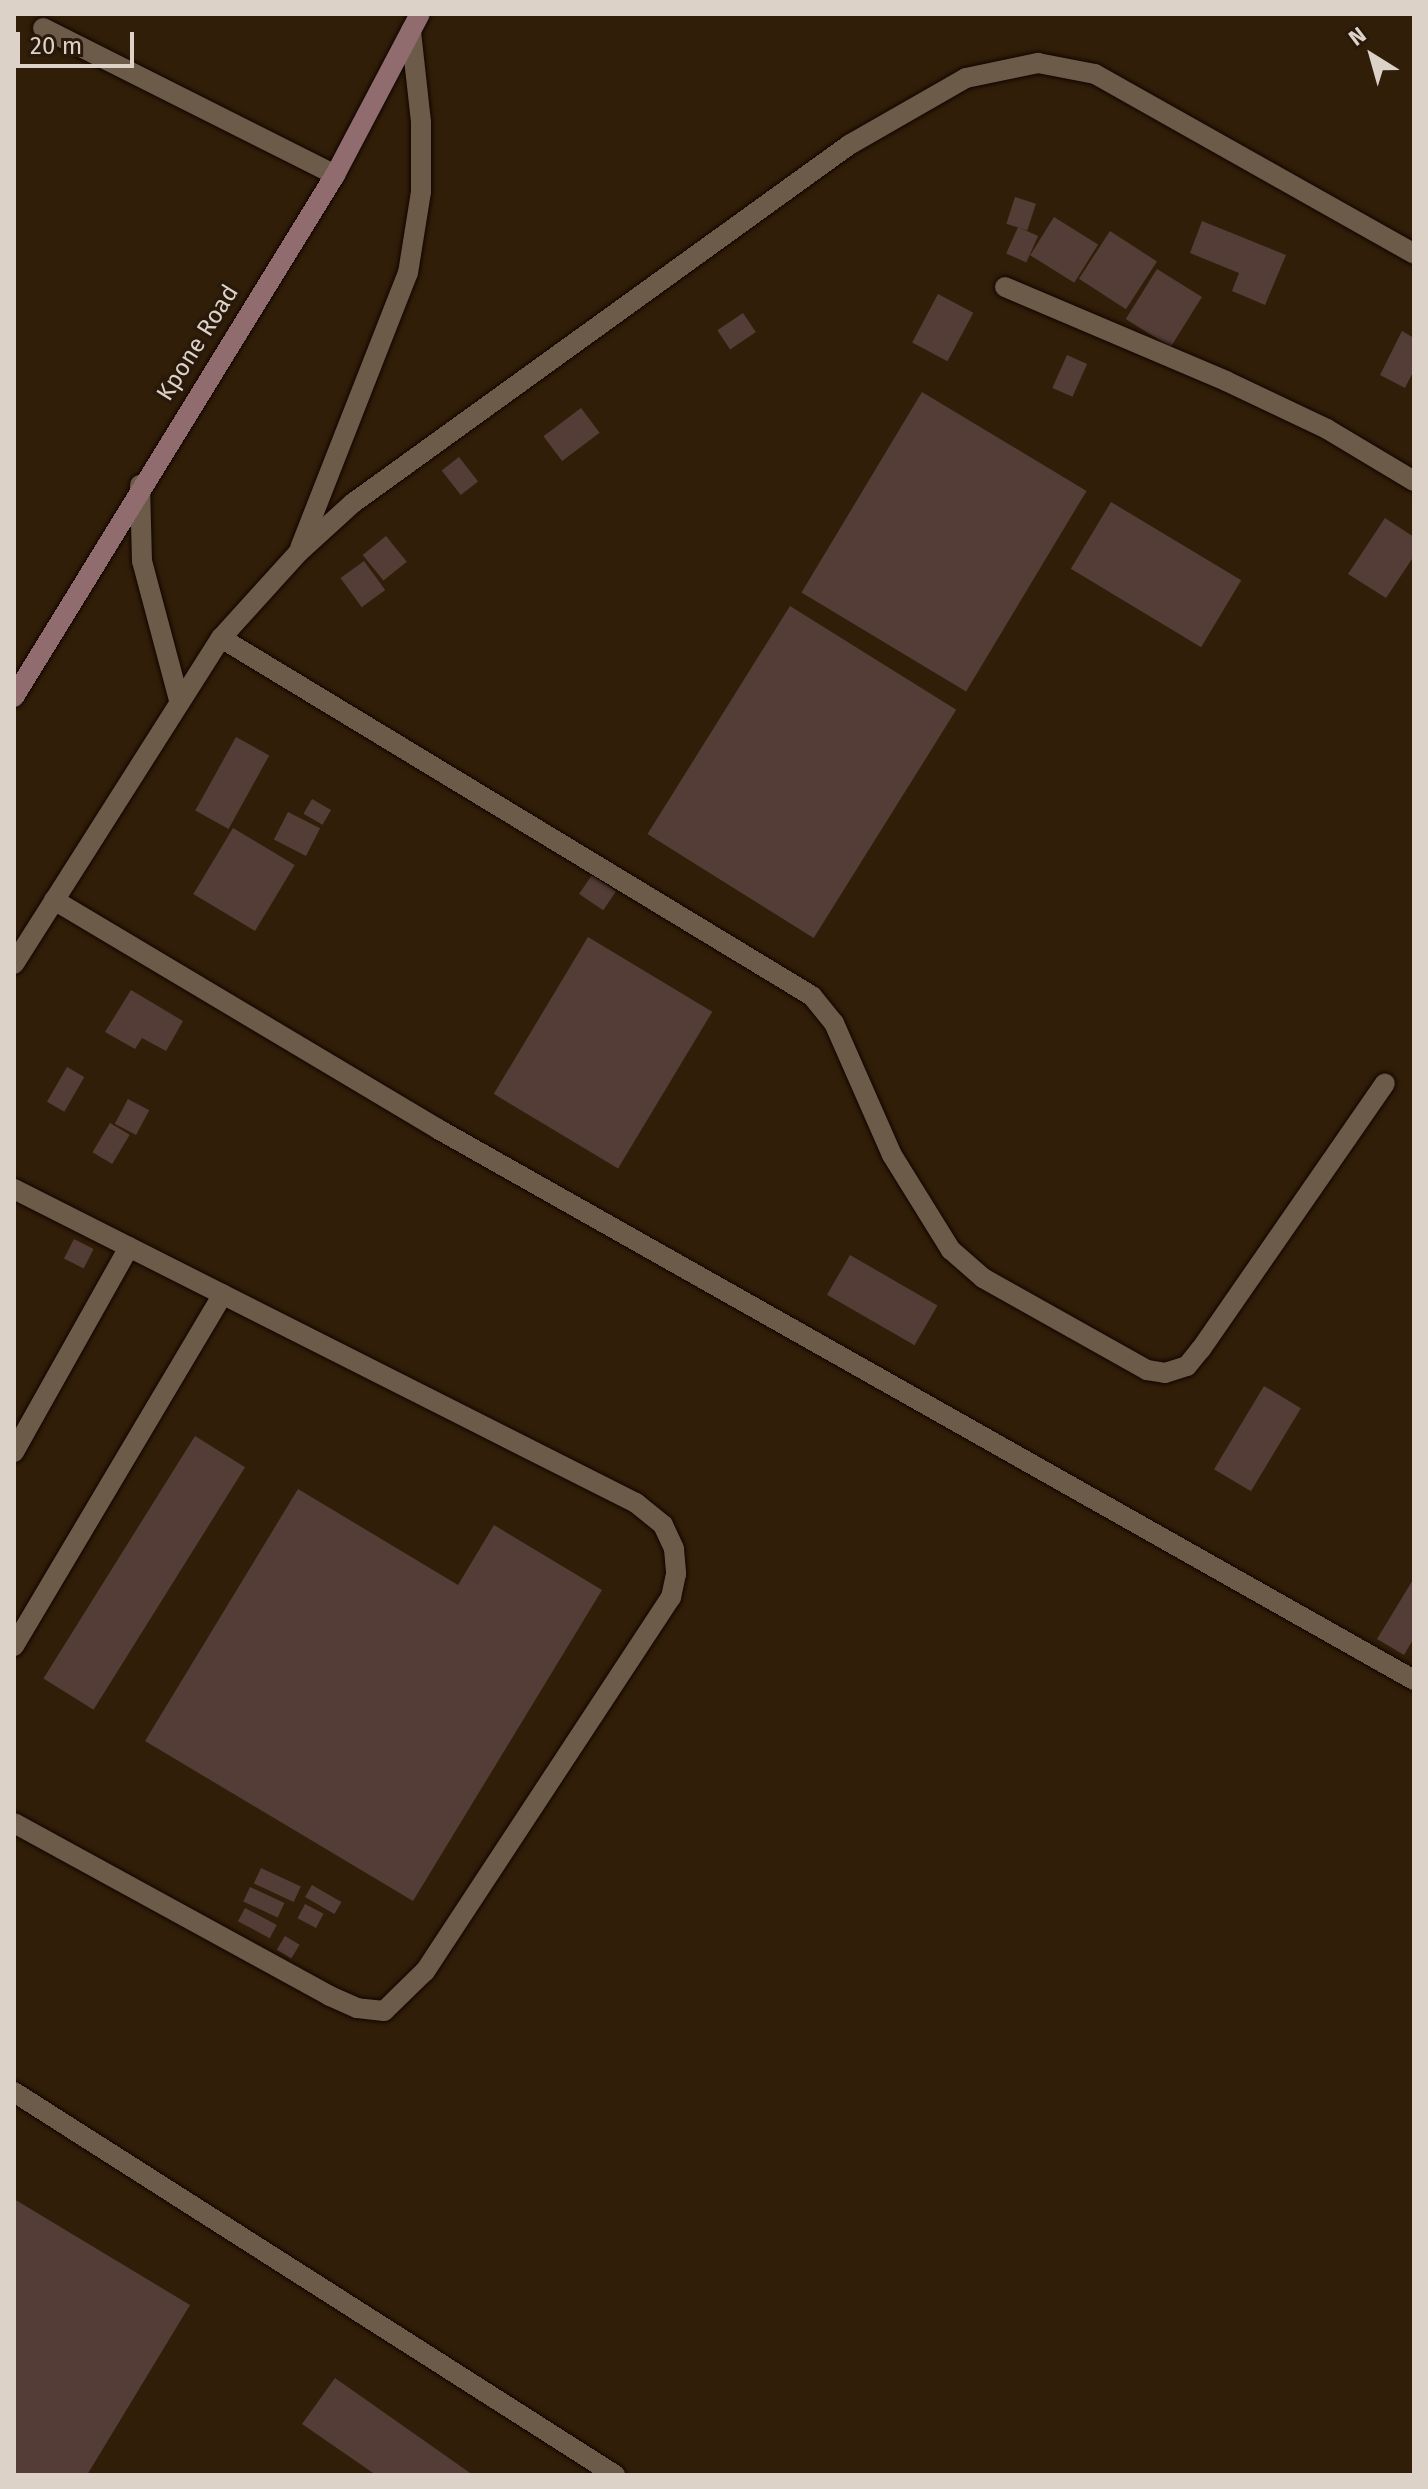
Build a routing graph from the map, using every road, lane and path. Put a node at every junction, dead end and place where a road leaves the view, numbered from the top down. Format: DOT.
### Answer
graph roads {
  1 [pos="416,23"];
  2 [pos="43,28"];
  3 [pos="335,175"];
  4 [pos="1414,254"];
  5 [pos="1005,287"];
  6 [pos="1414,481"];
  7 [pos="140,485"];
  8 [pos="299,552"];
  9 [pos="221,638"];
  10 [pos="14,697"];
  11 [pos="179,700"];
  12 [pos="54,900"];
  13 [pos="14,964"];
  14 [pos="1385,1083"];
  15 [pos="14,1189"];
  16 [pos="129,1247"];
  17 [pos="223,1294"];
  18 [pos="14,1452"];
  19 [pos="14,1646"];
  20 [pos="1414,1680"];
  21 [pos="14,1823"];
  22 [pos="14,2092"];
  23 [pos="615,2475"];
  1 -- 3 [label="main road, Kpone Road"];
  1 -- 8 [label="street"];
  2 -- 3 [label="street"];
  3 -- 7 [label="main road, Kpone Road"];
  4 -- 8 [label="street"];
  5 -- 6 [label="street"];
  7 -- 10 [label="main road, Kpone Road"];
  7 -- 11 [label="street"];
  8 -- 9 [label="street"];
  9 -- 11 [label="street"];
  9 -- 14 [label="street"];
  11 -- 12 [label="street"];
  12 -- 13 [label="street"];
  12 -- 20 [label="street"];
  15 -- 16 [label="street"];
  16 -- 17 [label="street"];
  16 -- 18 [label="street"];
  17 -- 19 [label="street"];
  17 -- 21 [label="street"];
  22 -- 23 [label="street"];
}
